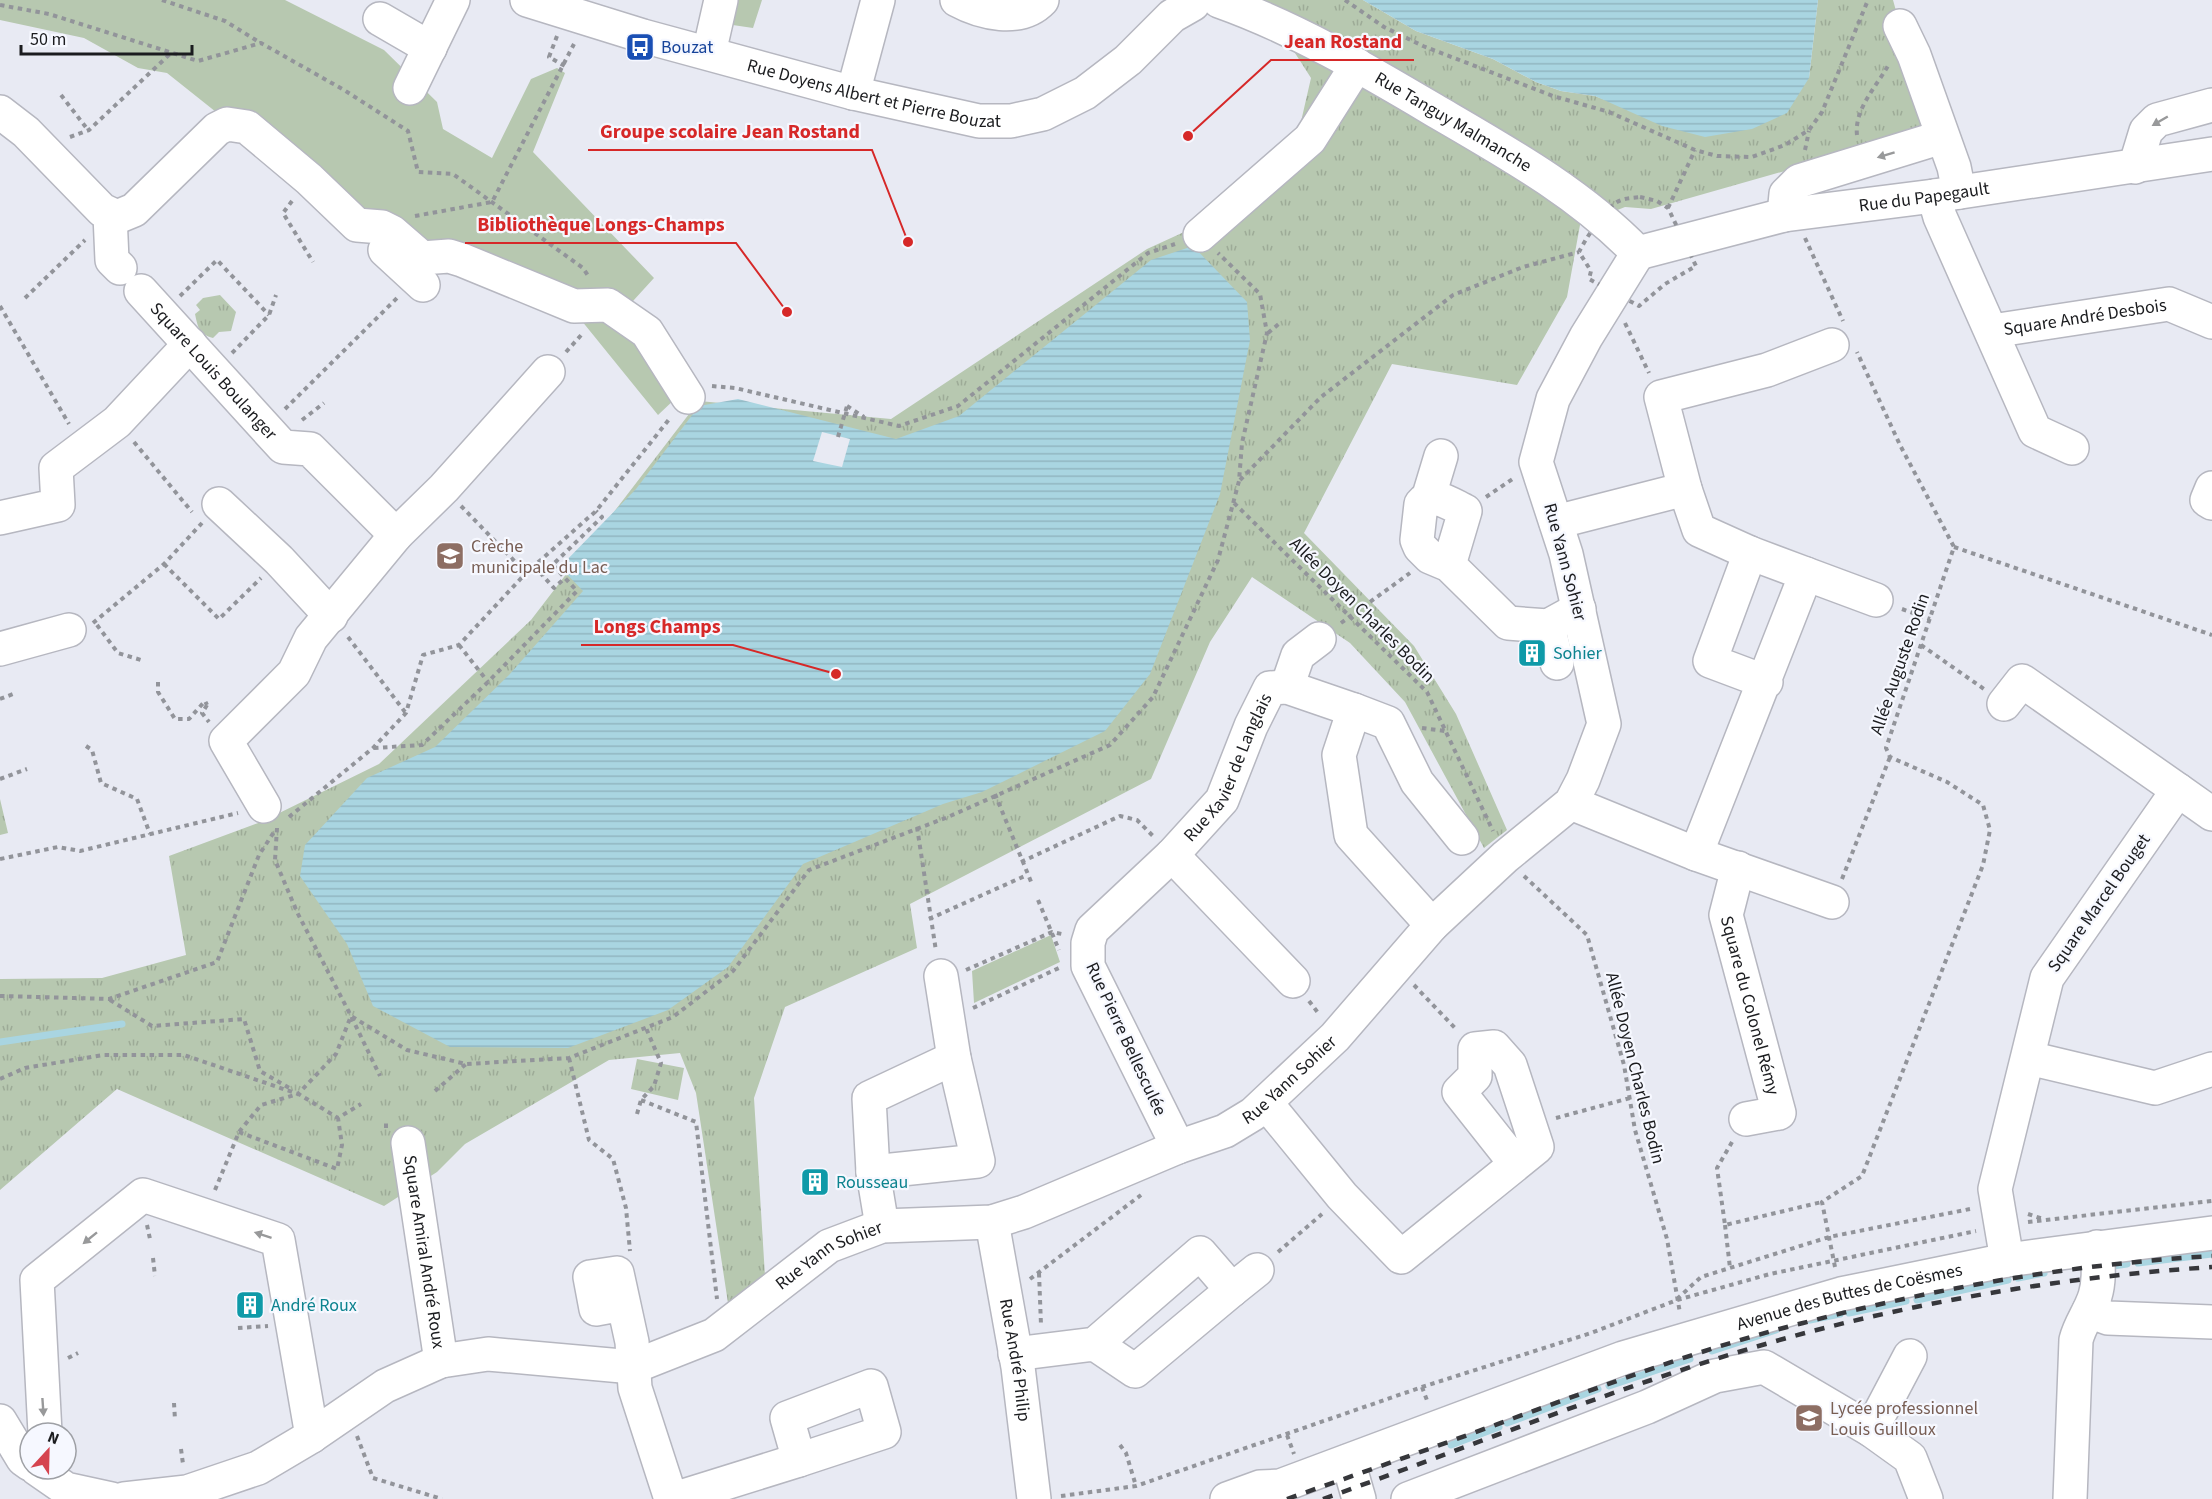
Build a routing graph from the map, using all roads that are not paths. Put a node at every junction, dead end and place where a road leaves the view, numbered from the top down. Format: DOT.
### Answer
graph roads {
  1 [pos="453,0"];
  2 [pos="527,0"];
  3 [pos="721,0"];
  4 [pos="878,0"];
  5 [pos="957,0"];
  6 [pos="1042,0"];
  7 [pos="1206,1"];
  8 [pos="380,20"];
  9 [pos="1900,26"];
  10 [pos="430,48"];
  11 [pos="709,53"];
  12 [pos="1357,65"];
  13 [pos="410,88"];
  14 [pos="853,93"];
  15 [pos="2212,105"];
  16 [pos="0,112"];
  17 [pos="1942,137"];
  18 [pos="2212,154"];
  19 [pos="2134,167"];
  20 [pos="1946,194"];
  21 [pos="110,215"];
  22 [pos="357,225"];
  23 [pos="1794,225"];
  24 [pos="1200,235"];
  25 [pos="1638,253"];
  26 [pos="420,282"];
  27 [pos="2212,322"];
  28 [pos="1992,332"];
  29 [pos="1844,340"];
  30 [pos="190,344"];
  31 [pos="548,372"];
  32 [pos="688,397"];
  33 [pos="2072,448"];
  34 [pos="1441,456"];
  35 [pos="2212,488"];
  36 [pos="1685,489"];
  37 [pos="1428,499"];
  38 [pos="2212,503"];
  39 [pos="219,504"];
  40 [pos="0,518"];
  41 [pos="1556,522"];
  42 [pos="396,535"];
  43 [pos="1750,553"];
  44 [pos="1440,561"];
  45 [pos="1806,574"];
  46 [pos="1876,600"];
  47 [pos="1579,609"];
  48 [pos="331,616"];
  49 [pos="1548,626"];
  50 [pos="69,630"];
  51 [pos="1319,639"];
  52 [pos="0,649"];
  53 [pos="1557,663"];
  54 [pos="1766,682"];
  55 [pos="1287,687"];
  56 [pos="2004,704"];
  57 [pos="1354,710"];
  58 [pos="2178,790"];
  59 [pos="1571,803"];
  60 [pos="2212,814"];
  61 [pos="276,817"];
  62 [pos="1462,838"];
  63 [pos="1696,854"];
  64 [pos="1172,855"];
  65 [pos="1738,868"];
  66 [pos="1832,902"];
  67 [pos="1432,925"];
  68 [pos="955,973"];
  69 [pos="1293,981"];
  70 [pos="954,1058"];
  71 [pos="2029,1058"];
  72 [pos="2212,1069"];
  73 [pos="1266,1103"];
  74 [pos="1746,1119"];
  75 [pos="408,1143"];
  76 [pos="1178,1147"];
  77 [pos="1516,1164"];
  78 [pos="873,1172"];
  79 [pos="992,1222"];
  80 [pos="882,1226"];
  81 [pos="2212,1233"];
  82 [pos="2097,1248"];
  83 [pos="2007,1260"];
  84 [pos="1257,1270"];
  85 [pos="620,1288"];
  86 [pos="1232,1290"];
  87 [pos="2088,1311"];
  88 [pos="2212,1322"];
  89 [pos="1095,1344"];
  90 [pos="1029,1352"];
  91 [pos="1910,1356"];
  92 [pos="441,1361"];
  93 [pos="633,1367"];
  94 [pos="1497,1403"];
  95 [pos="0,1421"];
  96 [pos="44,1421"];
  97 [pos="1870,1430"];
  98 [pos="312,1436"];
  99 [pos="18,1451"];
  100 [pos="799,1460"];
  101 [pos="1348,1461"];
  102 [pos="57,1481"];
  103 [pos="1260,1486"];
  104 [pos="112,1499"];
  105 [pos="124,1499"];
  106 [pos="672,1499"];
  107 [pos="1034,1499"];
  108 [pos="1227,1499"];
  109 [pos="1359,1499"];
  110 [pos="1408,1499"];
  111 [pos="1926,1499"];
  112 [pos="2070,1499"];
  1 -- 10 [label="street"];
  2 -- 11 [label="street, Rue Doyens Albert et Pierre Bouzat"];
  3 -- 11 [label="street"];
  4 -- 14 [label="street"];
  5 -- 6 [label="street"];
  7 -- 12 [label="street, Rue Tanguy Malmanche"];
  7 -- 14 [label="street, Rue Doyens Albert et Pierre Bouzat"];
  8 -- 10 [label="street"];
  9 -- 17 [label="street, Square André Desbois"];
  10 -- 13 [label="street"];
  11 -- 14 [label="street, Rue Doyens Albert et Pierre Bouzat"];
  12 -- 24 [label="street"];
  12 -- 25 [label="street, Rue Tanguy Malmanche"];
  15 -- 19 [label="street, one-way"];
  16 -- 21 [label="street"];
  17 -- 20 [label="street, Square André Desbois"];
  17 -- 23 [label="street, one-way"];
  18 -- 19 [label="street, Rue du Papegault"];
  19 -- 20 [label="street, Rue du Papegault"];
  20 -- 23 [label="street, Rue du Papegault"];
  20 -- 28 [label="street, Square André Desbois"];
  21 -- 22 [label="street"];
  21 -- 30 [label="street, Square Louis Boulanger"];
  22 -- 26 [label="street"];
  22 -- 32 [label="street"];
  23 -- 25 [label="street, Rue du Papegault"];
  25 -- 41 [label="street, Rue Yann Sohier"];
  27 -- 28 [label="street, Square André Desbois"];
  28 -- 33 [label="street, Square André Desbois"];
  29 -- 36 [label="street"];
  30 -- 40 [label="street"];
  30 -- 42 [label="street, Square Louis Boulanger"];
  31 -- 42 [label="street"];
  34 -- 37 [label="street"];
  35 -- 38 [label="street"];
  36 -- 41 [label="street"];
  36 -- 43 [label="street"];
  37 -- 44 [label="street"];
  37 -- 44 [label="street"];
  39 -- 48 [label="street"];
  41 -- 47 [label="street, Rue Yann Sohier"];
  42 -- 48 [label="street"];
  43 -- 45 [label="street"];
  43 -- 54 [label="street"];
  44 -- 49 [label="street"];
  45 -- 46 [label="street"];
  45 -- 54 [label="street"];
  47 -- 49 [label="street"];
  47 -- 59 [label="street, Rue Yann Sohier"];
  48 -- 61 [label="street"];
  49 -- 53 [label="street"];
  50 -- 52 [label="street"];
  51 -- 55 [label="street, Rue Xavier de Langlais"];
  54 -- 63 [label="street"];
  55 -- 57 [label="street, Rue Xavier de Langlais"];
  55 -- 64 [label="street, Rue Xavier de Langlais"];
  56 -- 58 [label="street"];
  57 -- 62 [label="street, Rue Xavier de Langlais"];
  57 -- 67 [label="street"];
  58 -- 60 [label="street"];
  58 -- 71 [label="street, Square Marcel Bouget"];
  59 -- 63 [label="street"];
  59 -- 67 [label="street, Rue Yann Sohier"];
  63 -- 65 [label="street"];
  64 -- 69 [label="street"];
  64 -- 76 [label="street, Rue Pierre Bellesculée"];
  65 -- 66 [label="street"];
  65 -- 74 [label="street, Square du Colonel Rémy"];
  67 -- 73 [label="street, Rue Yann Sohier"];
  68 -- 70 [label="street"];
  70 -- 78 [label="street"];
  70 -- 78 [label="street"];
  71 -- 72 [label="street"];
  71 -- 83 [label="street, Square Marcel Bouget"];
  73 -- 76 [label="street, Rue Yann Sohier"];
  73 -- 77 [label="street"];
  75 -- 92 [label="street, Square Amiral André Roux"];
  76 -- 79 [label="street, Rue Yann Sohier"];
  77 -- 77 [label="street"];
  78 -- 80 [label="street"];
  79 -- 80 [label="street, Rue Yann Sohier"];
  79 -- 90 [label="street, Rue André Philip"];
  80 -- 93 [label="street, Rue Yann Sohier"];
  81 -- 82 [label="street, Avenue des Buttes de Coësmes"];
  82 -- 83 [label="street, Avenue des Buttes de Coësmes"];
  82 -- 87 [label="street"];
  83 -- 94 [label="street, Avenue des Buttes de Coësmes"];
  84 -- 86 [label="street"];
  85 -- 93 [label="street"];
  86 -- 89 [label="street"];
  86 -- 89 [label="street"];
  87 -- 88 [label="street"];
  87 -- 112 [label="street"];
  89 -- 90 [label="street"];
  90 -- 107 [label="street, Rue André Philip"];
  91 -- 97 [label="street"];
  92 -- 93 [label="street, Rue Yann Sohier"];
  92 -- 98 [label="street, Rue Yann Sohier"];
  93 -- 106 [label="street"];
  94 -- 101 [label="street, Avenue des Buttes de Coësmes"];
  94 -- 103 [label="street, Avenue des Buttes de Coësmes"];
  95 -- 99 [label="street"];
  98 -- 96 [label="street, one-way"];
  97 -- 110 [label="street"];
  97 -- 111 [label="street"];
  98 -- 105 [label="street"];
  100 -- 106 [label="street"];
  101 -- 103 [label="street, Avenue des Buttes de Coësmes"];
  101 -- 109 [label="street"];
  102 -- 104 [label="street"];
  103 -- 108 [label="street, Avenue des Buttes de Coësmes"];
}
